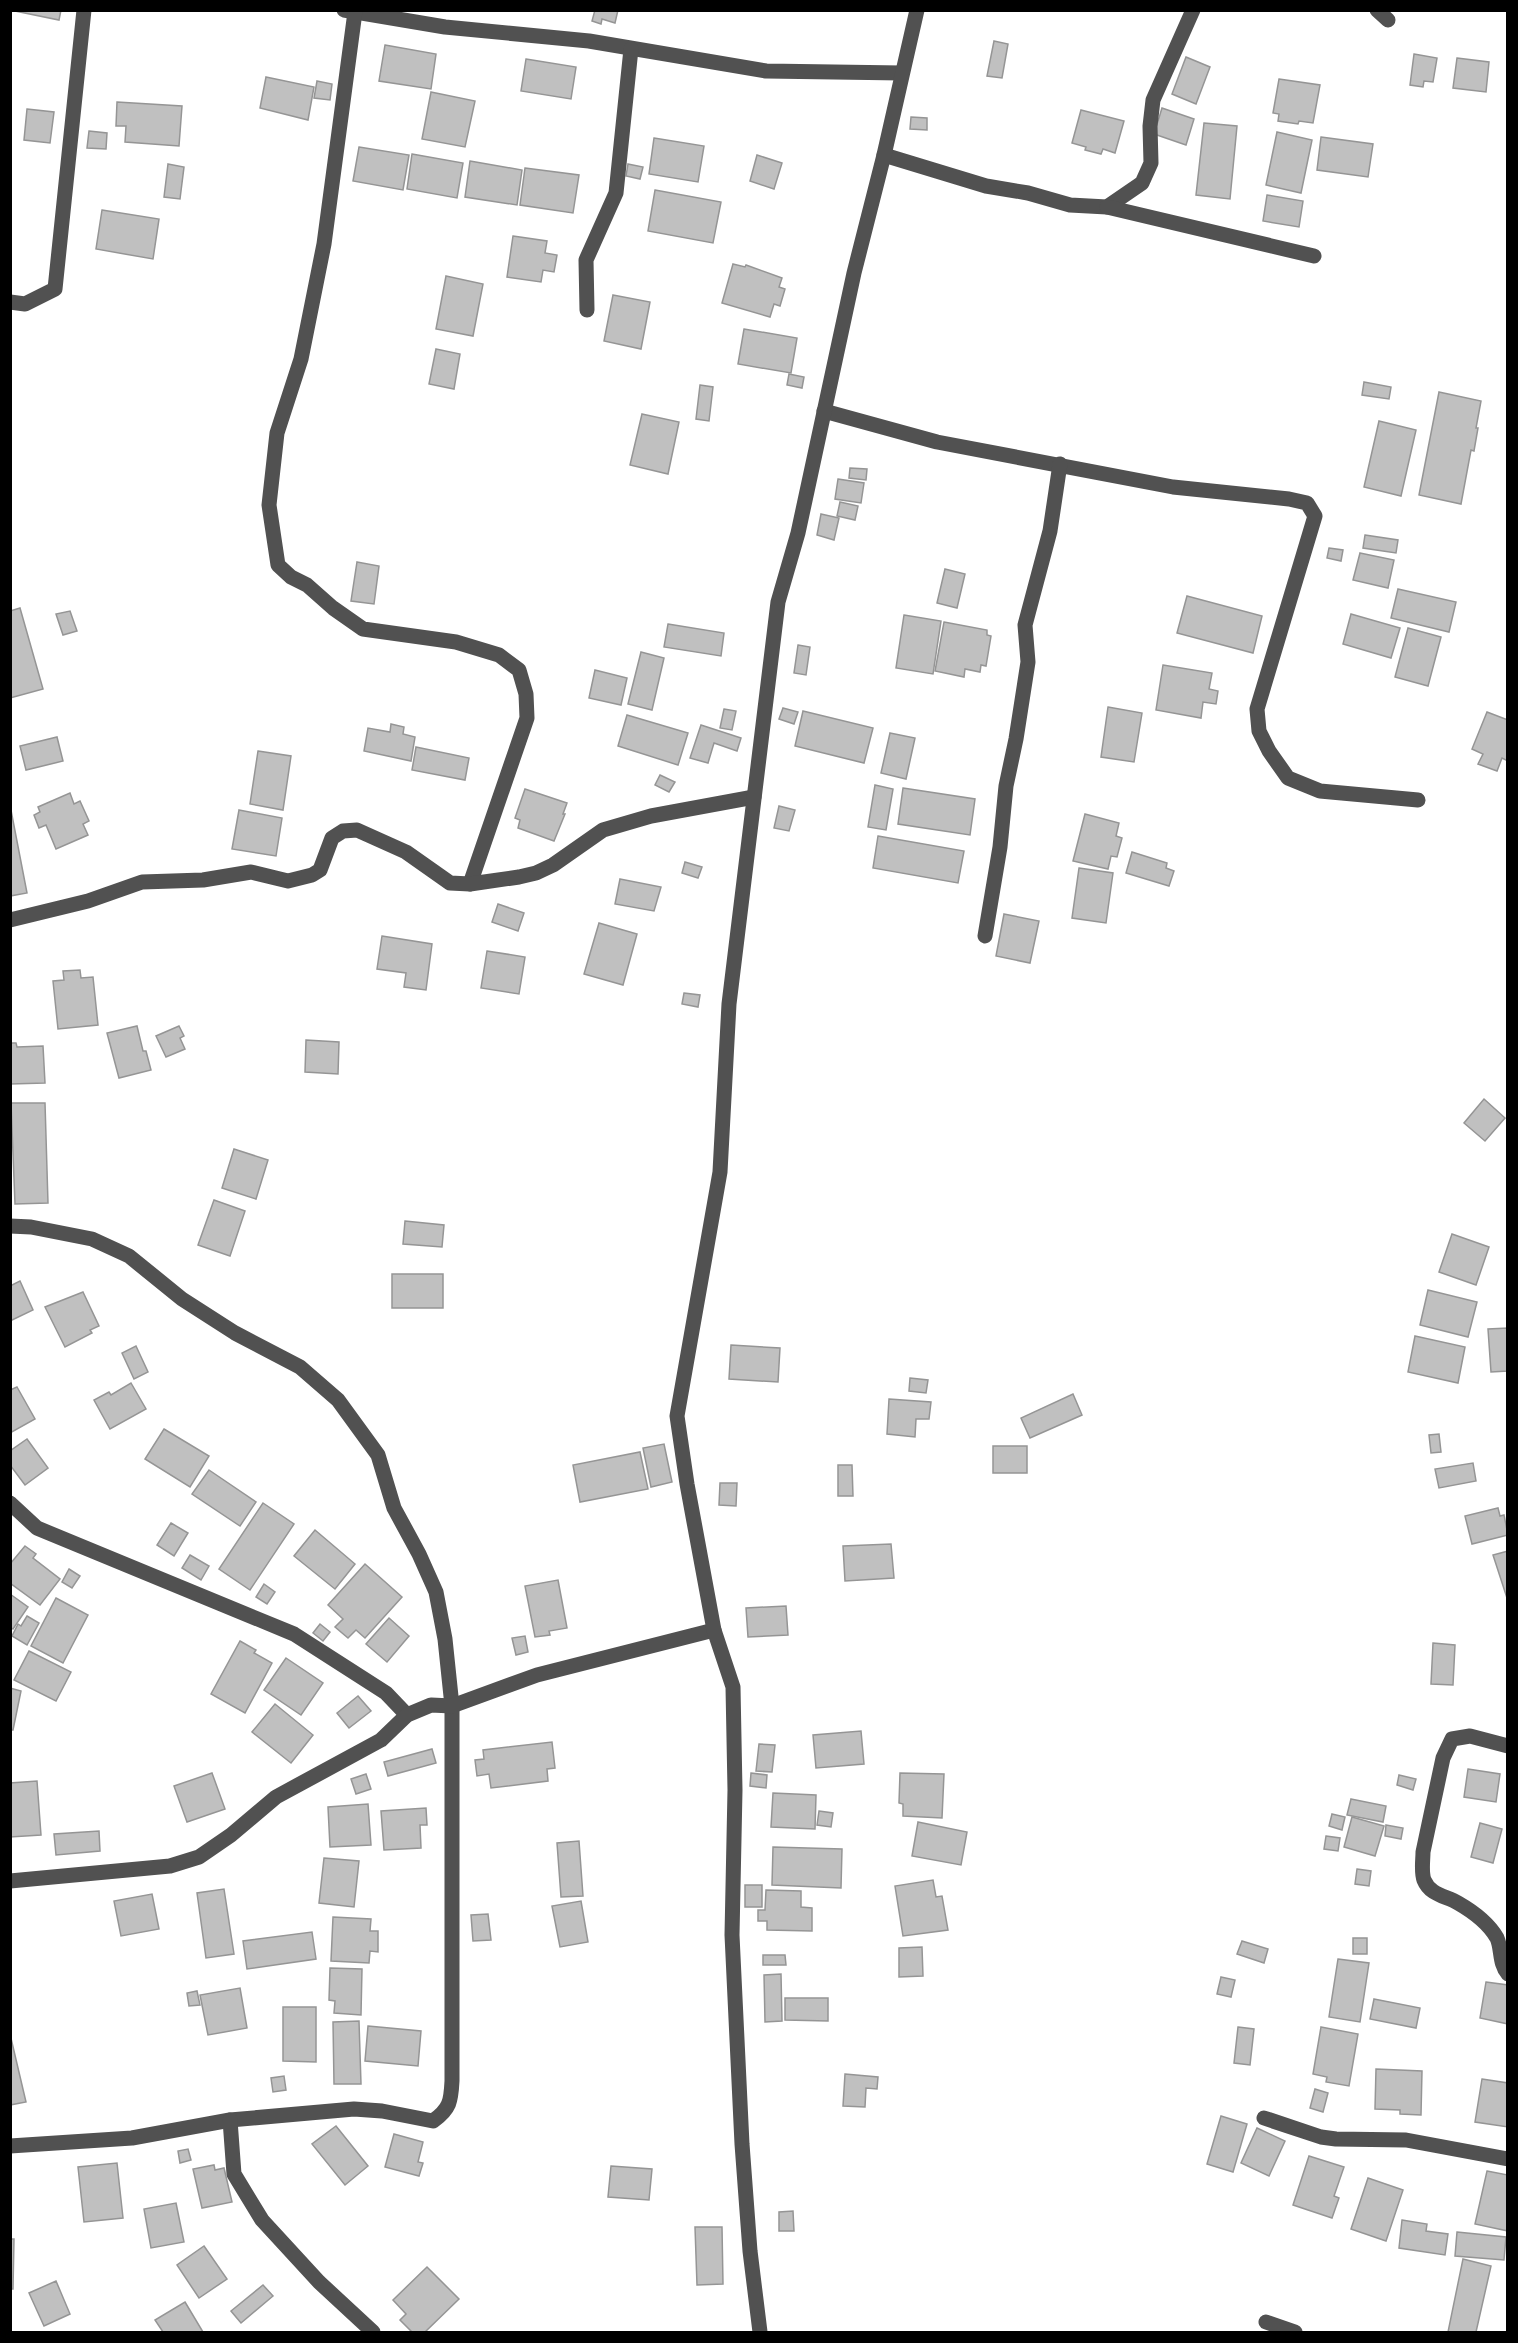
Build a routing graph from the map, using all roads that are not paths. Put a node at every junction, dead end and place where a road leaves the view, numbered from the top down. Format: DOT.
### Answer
graph roads {
  1 [pos="84,10"];
  2 [pos="917,10"];
  3 [pos="1193,10"];
  4 [pos="350,11"];
  5 [pos="631,49"];
  6 [pos="902,73"];
  7 [pos="884,155"];
  8 [pos="1107,207"];
  9 [pos="1314,256"];
  10 [pos="10,302"];
  11 [pos="587,310"];
  12 [pos="824,411"];
  13 [pos="1060,465"];
  14 [pos="754,797"];
  15 [pos="1418,800"];
  16 [pos="470,884"];
  17 [pos="10,920"];
  18 [pos="985,936"];
  19 [pos="10,1226"];
  20 [pos="10,1503"];
  21 [pos="714,1630"];
  22 [pos="452,1706"];
  23 [pos="407,1715"];
  24 [pos="1508,1746"];
  25 [pos="10,1881"];
  26 [pos="1508,1974"];
  27 [pos="1264,2118"];
  28 [pos="230,2120"];
  29 [pos="10,2146"];
  30 [pos="1508,2158"];
  31 [pos="1266,2322"];
  32 [pos="373,2332"];
  33 [pos="760,2332"];
  34 [pos="1295,2332"];
  1 -- 10 [label="street"];
  2 -- 6 [label="street"];
  3 -- 8 [label="street"];
  4 -- 5 [label="street"];
  4 -- 16 [label="street"];
  5 -- 6 [label="street"];
  5 -- 11 [label="street"];
  6 -- 7 [label="street"];
  7 -- 8 [label="street"];
  7 -- 12 [label="street"];
  8 -- 9 [label="street"];
  12 -- 13 [label="street"];
  12 -- 14 [label="street"];
  13 -- 15 [label="street"];
  13 -- 18 [label="street"];
  14 -- 16 [label="street"];
  14 -- 21 [label="street"];
  16 -- 17 [label="street"];
  19 -- 22 [label="street"];
  20 -- 23 [label="street"];
  21 -- 22 [label="street"];
  21 -- 33 [label="street"];
  22 -- 23 [label="street"];
  22 -- 28 [label="street"];
  23 -- 25 [label="street"];
  24 -- 26 [label="street"];
  27 -- 30 [label="street"];
  28 -- 29 [label="street"];
  28 -- 32 [label="street"];
  31 -- 34 [label="street"];
}
